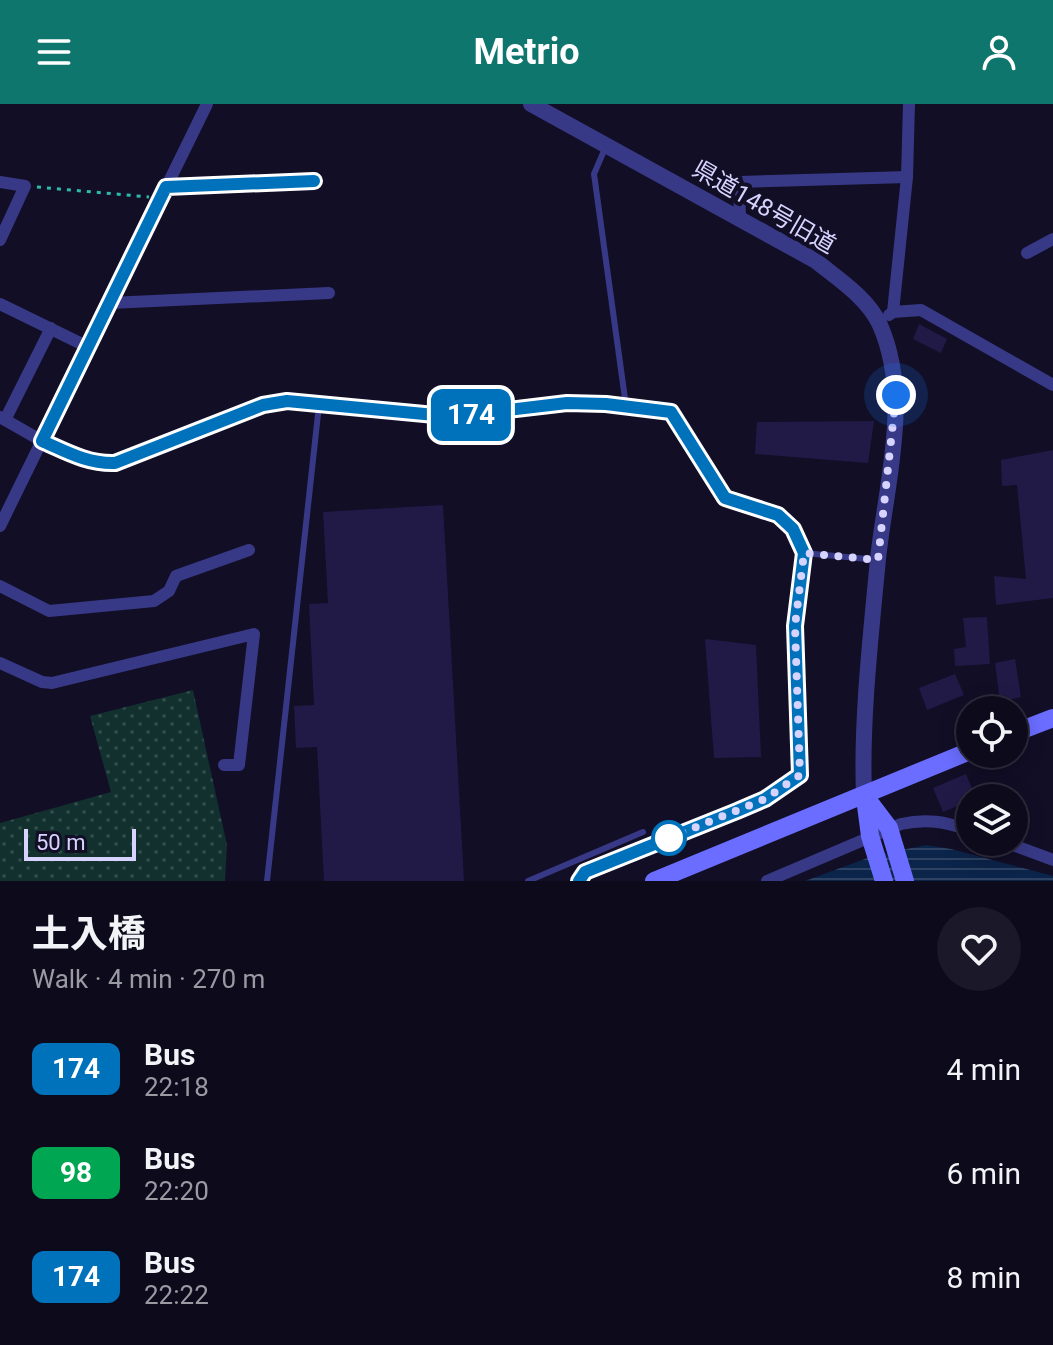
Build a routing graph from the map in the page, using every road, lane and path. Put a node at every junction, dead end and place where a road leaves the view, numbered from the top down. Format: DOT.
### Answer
graph roads {
  1 [pos="207,104"];
  2 [pos="531,104"];
  3 [pos="909,104"];
  4 [pos="606,146"];
  5 [pos="907,177"];
  6 [pos="314,181"];
  7 [pos="0,182"];
  8 [pos="25,186"];
  9 [pos="163,193"];
  10 [pos="740,219"];
  11 [pos="1,236"];
  12 [pos="1053,239"];
  13 [pos="1027,253"];
  14 [pos="329,293"];
  15 [pos="110,303"];
  16 [pos="0,304"];
  17 [pos="893,312"];
  18 [pos="879,322"];
  19 [pos="51,328"];
  20 [pos="88,347"];
  21 [pos="1053,385"];
  22 [pos="319,405"];
  23 [pos="626,406"];
  24 [pos="3,418"];
  25 [pos="42,441"];
  26 [pos="0,526"];
  27 [pos="249,550"];
  28 [pos="804,553"];
  29 [pos="878,560"];
  30 [pos="0,586"];
  31 [pos="0,663"];
  32 [pos="1053,718"];
  33 [pos="1028,728"];
  34 [pos="956,757"];
  35 [pos="224,765"];
  36 [pos="864,795"];
  37 [pos="956,825"];
  38 [pos="643,832"];
  39 [pos="892,836"];
  40 [pos="873,842"];
  41 [pos="1028,851"];
  42 [pos="1053,860"];
  43 [pos="267,881"];
  44 [pos="528,881"];
  45 [pos="579,881"];
  46 [pos="654,881"];
  47 [pos="767,881"];
  48 [pos="884,881"];
  49 [pos="905,881"];
  1 -- 9 [label="street"];
  2 -- 4 [label="street, 県道148号旧道"];
  3 -- 5 [label="street"];
  4 -- 10 [label="street, 県道148号旧道"];
  4 -- 23 [label="lane"];
  5 -- 10 [label="street"];
  5 -- 17 [label="street"];
  6 -- 9 [label="street"];
  7 -- 8 [label="street"];
  8 -- 9 [label="path"];
  8 -- 11 [label="street"];
  9 -- 15 [label="street"];
  10 -- 18 [label="street, 県道148号旧道"];
  12 -- 13 [label="street"];
  14 -- 15 [label="street"];
  15 -- 20 [label="street"];
  16 -- 19 [label="street"];
  17 -- 18 [label="street"];
  17 -- 21 [label="street"];
  18 -- 29 [label="street, 県道148号旧道"];
  19 -- 20 [label="street"];
  19 -- 24 [label="street"];
  20 -- 25 [label="street"];
  22 -- 23 [label="lane"];
  22 -- 25 [label="lane"];
  22 -- 43 [label="lane"];
  23 -- 28 [label="lane"];
  24 -- 25 [label="street"];
  25 -- 26 [label="street"];
  27 -- 30 [label="street"];
  28 -- 29 [label="lane"];
  28 -- 45 [label="lane"];
  29 -- 36 [label="street, 県道148号旧道"];
  31 -- 35 [label="street"];
  32 -- 33 [label="main road"];
  34 -- 36 [label="main road"];
  36 -- 39 [label="main road"];
  36 -- 40 [label="main road"];
  36 -- 46 [label="main road"];
  37 -- 39 [label="street"];
  38 -- 44 [label="lane"];
  39 -- 40 [label="street"];
  39 -- 49 [label="main road"];
  40 -- 47 [label="street"];
  40 -- 48 [label="main road"];
  41 -- 42 [label="street"];
}
